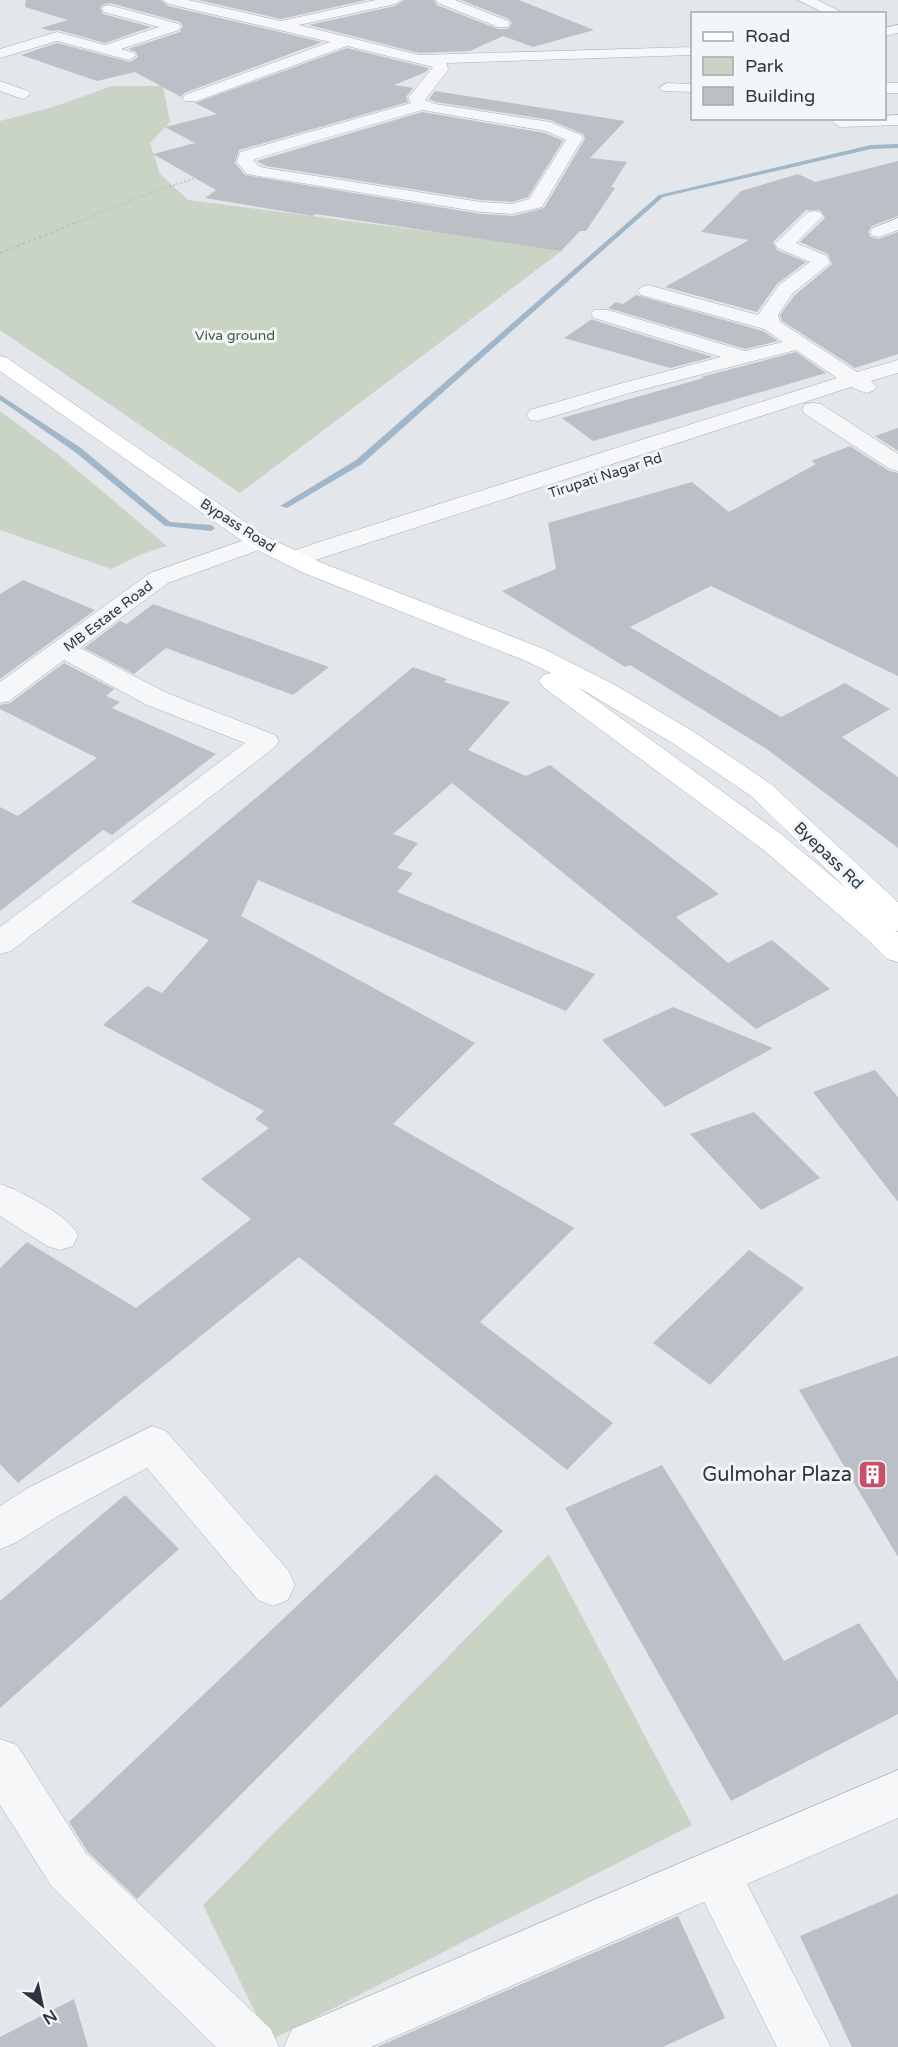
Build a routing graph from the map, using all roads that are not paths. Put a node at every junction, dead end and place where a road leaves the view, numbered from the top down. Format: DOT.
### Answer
graph roads {
  1 [pos="169,0"];
  2 [pos="238,0"];
  3 [pos="395,0"];
  4 [pos="443,0"];
  5 [pos="805,0"];
  6 [pos="109,9"];
  7 [pos="217,10"];
  8 [pos="834,12"];
  9 [pos="503,24"];
  10 [pos="281,25"];
  11 [pos="346,41"];
  12 [pos="107,49"];
  13 [pos="691,51"];
  14 [pos="0,54"];
  15 [pos="130,56"];
  16 [pos="418,59"];
  17 [pos="0,86"];
  18 [pos="667,88"];
  19 [pos="691,88"];
  20 [pos="23,94"];
  21 [pos="191,98"];
  22 [pos="423,105"];
  23 [pos="898,120"];
  24 [pos="840,122"];
  25 [pos="814,216"];
  26 [pos="898,223"];
  27 [pos="879,232"];
  28 [pos="648,291"];
  29 [pos="601,314"];
  30 [pos="771,325"];
  31 [pos="797,344"];
  32 [pos="747,358"];
  33 [pos="0,362"];
  34 [pos="898,366"];
  35 [pos="852,380"];
  36 [pos="898,384"];
  37 [pos="873,391"];
  38 [pos="813,409"];
  39 [pos="538,416"];
  40 [pos="898,464"];
  41 [pos="259,542"];
  42 [pos="304,563"];
  43 [pos="64,650"];
  44 [pos="535,655"];
  45 [pos="0,694"];
  46 [pos="898,920"];
  47 [pos="0,943"];
  48 [pos="898,951"];
  49 [pos="0,1198"];
  50 [pos="60,1234"];
  51 [pos="0,1529"];
  52 [pos="273,1585"];
  53 [pos="0,1762"];
  54 [pos="898,1794"];
  55 [pos="716,1874"];
  56 [pos="253,2047"];
  57 [pos="310,2047"];
  58 [pos="805,2047"];
  1 -- 7 [label="street"];
  2 -- 7 [label="street"];
  3 -- 10 [label="street"];
  4 -- 9 [label="street"];
  5 -- 8 [label="street"];
  6 -- 12 [label="street"];
  7 -- 10 [label="street"];
  10 -- 11 [label="street"];
  11 -- 16 [label="street"];
  11 -- 21 [label="street"];
  12 -- 14 [label="street"];
  12 -- 15 [label="street"];
  13 -- 16 [label="street"];
  16 -- 22 [label="street"];
  17 -- 20 [label="street"];
  18 -- 19 [label="street"];
  22 -- 22 [label="street"];
  23 -- 24 [label="street"];
  25 -- 30 [label="street"];
  26 -- 27 [label="street"];
  28 -- 30 [label="street"];
  29 -- 32 [label="street"];
  30 -- 31 [label="street"];
  31 -- 32 [label="street"];
  31 -- 35 [label="street"];
  32 -- 39 [label="street"];
  33 -- 41 [label="main road, Bypass Road"];
  34 -- 35 [label="street"];
  35 -- 37 [label="street"];
  35 -- 42 [label="street"];
  36 -- 37 [label="street, Tirupati Nagar Rd"];
  37 -- 38 [label="street, Tirupati Nagar Rd"];
  38 -- 40 [label="street"];
  38 -- 42 [label="street, Tirupati Nagar Rd"];
  41 -- 42 [label="main road, Bypass Road"];
  41 -- 43 [label="street, MB Estate Road"];
  42 -- 44 [label="main road, Bypass Road"];
  43 -- 45 [label="street, MB Estate Road"];
  43 -- 47 [label="street"];
  44 -- 46 [label="main road, Byepass Rd"];
  44 -- 48 [label="main road"];
  49 -- 50 [label="street"];
  51 -- 52 [label="street"];
  53 -- 56 [label="street"];
  54 -- 55 [label="street"];
  55 -- 57 [label="street"];
  55 -- 58 [label="street"];
}
